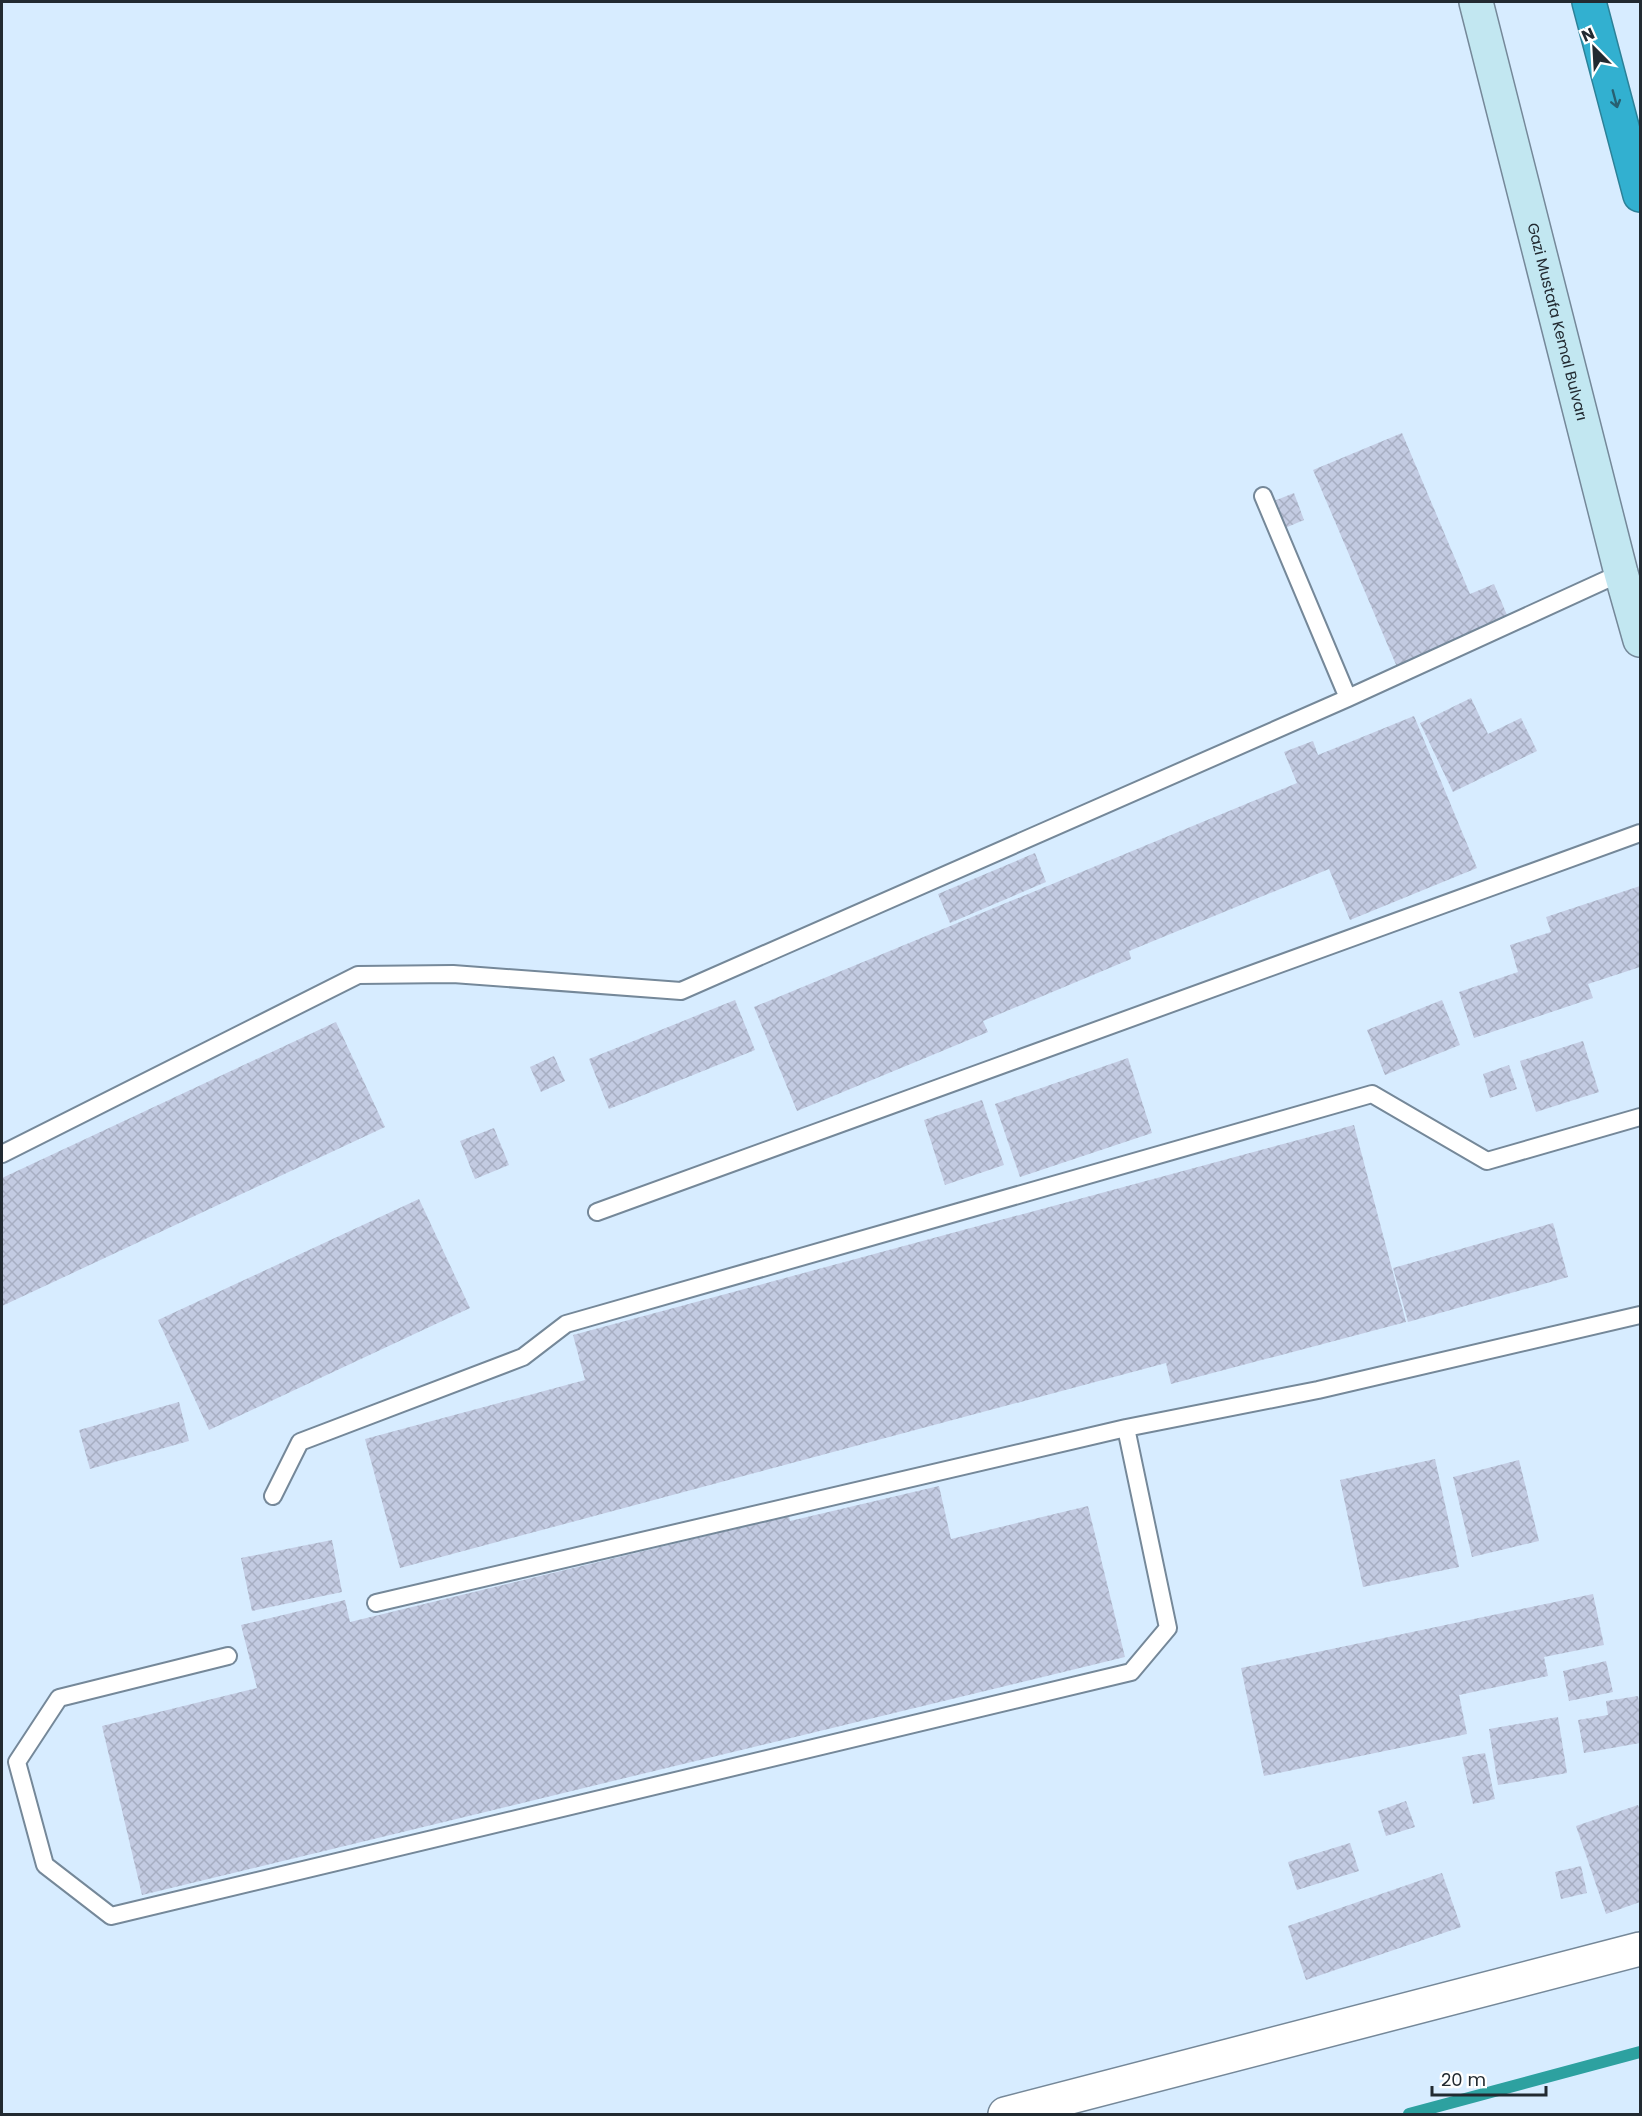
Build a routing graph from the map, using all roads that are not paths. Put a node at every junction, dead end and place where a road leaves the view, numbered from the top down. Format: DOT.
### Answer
graph roads {
  1 [pos="1476,2"];
  2 [pos="1589,2"];
  3 [pos="1641,195"];
  4 [pos="1263,496"];
  5 [pos="1621,573"];
  6 [pos="1641,640"];
  7 [pos="1348,698"];
  8 [pos="1641,833"];
  9 [pos="1641,1117"];
  10 [pos="2,1154"];
  11 [pos="597,1212"];
  12 [pos="1641,1315"];
  13 [pos="1126,1428"];
  14 [pos="273,1496"];
  15 [pos="376,1603"];
  16 [pos="228,1656"];
  17 [pos="1641,1949"];
  18 [pos="1005,2115"];
  1 -- 5 [label="street, Gazi Mustafa Kemal Bulvarı"];
  2 -- 3 [label="highway, one-way"];
  4 -- 7 [label="lane"];
  5 -- 6 [label="street, Gazi Mustafa Kemal Bulvarı"];
  5 -- 7 [label="lane"];
  7 -- 10 [label="lane"];
  8 -- 11 [label="lane"];
  9 -- 14 [label="lane"];
  12 -- 13 [label="lane"];
  13 -- 15 [label="lane"];
  13 -- 16 [label="lane"];
  17 -- 18 [label="street"];
}
